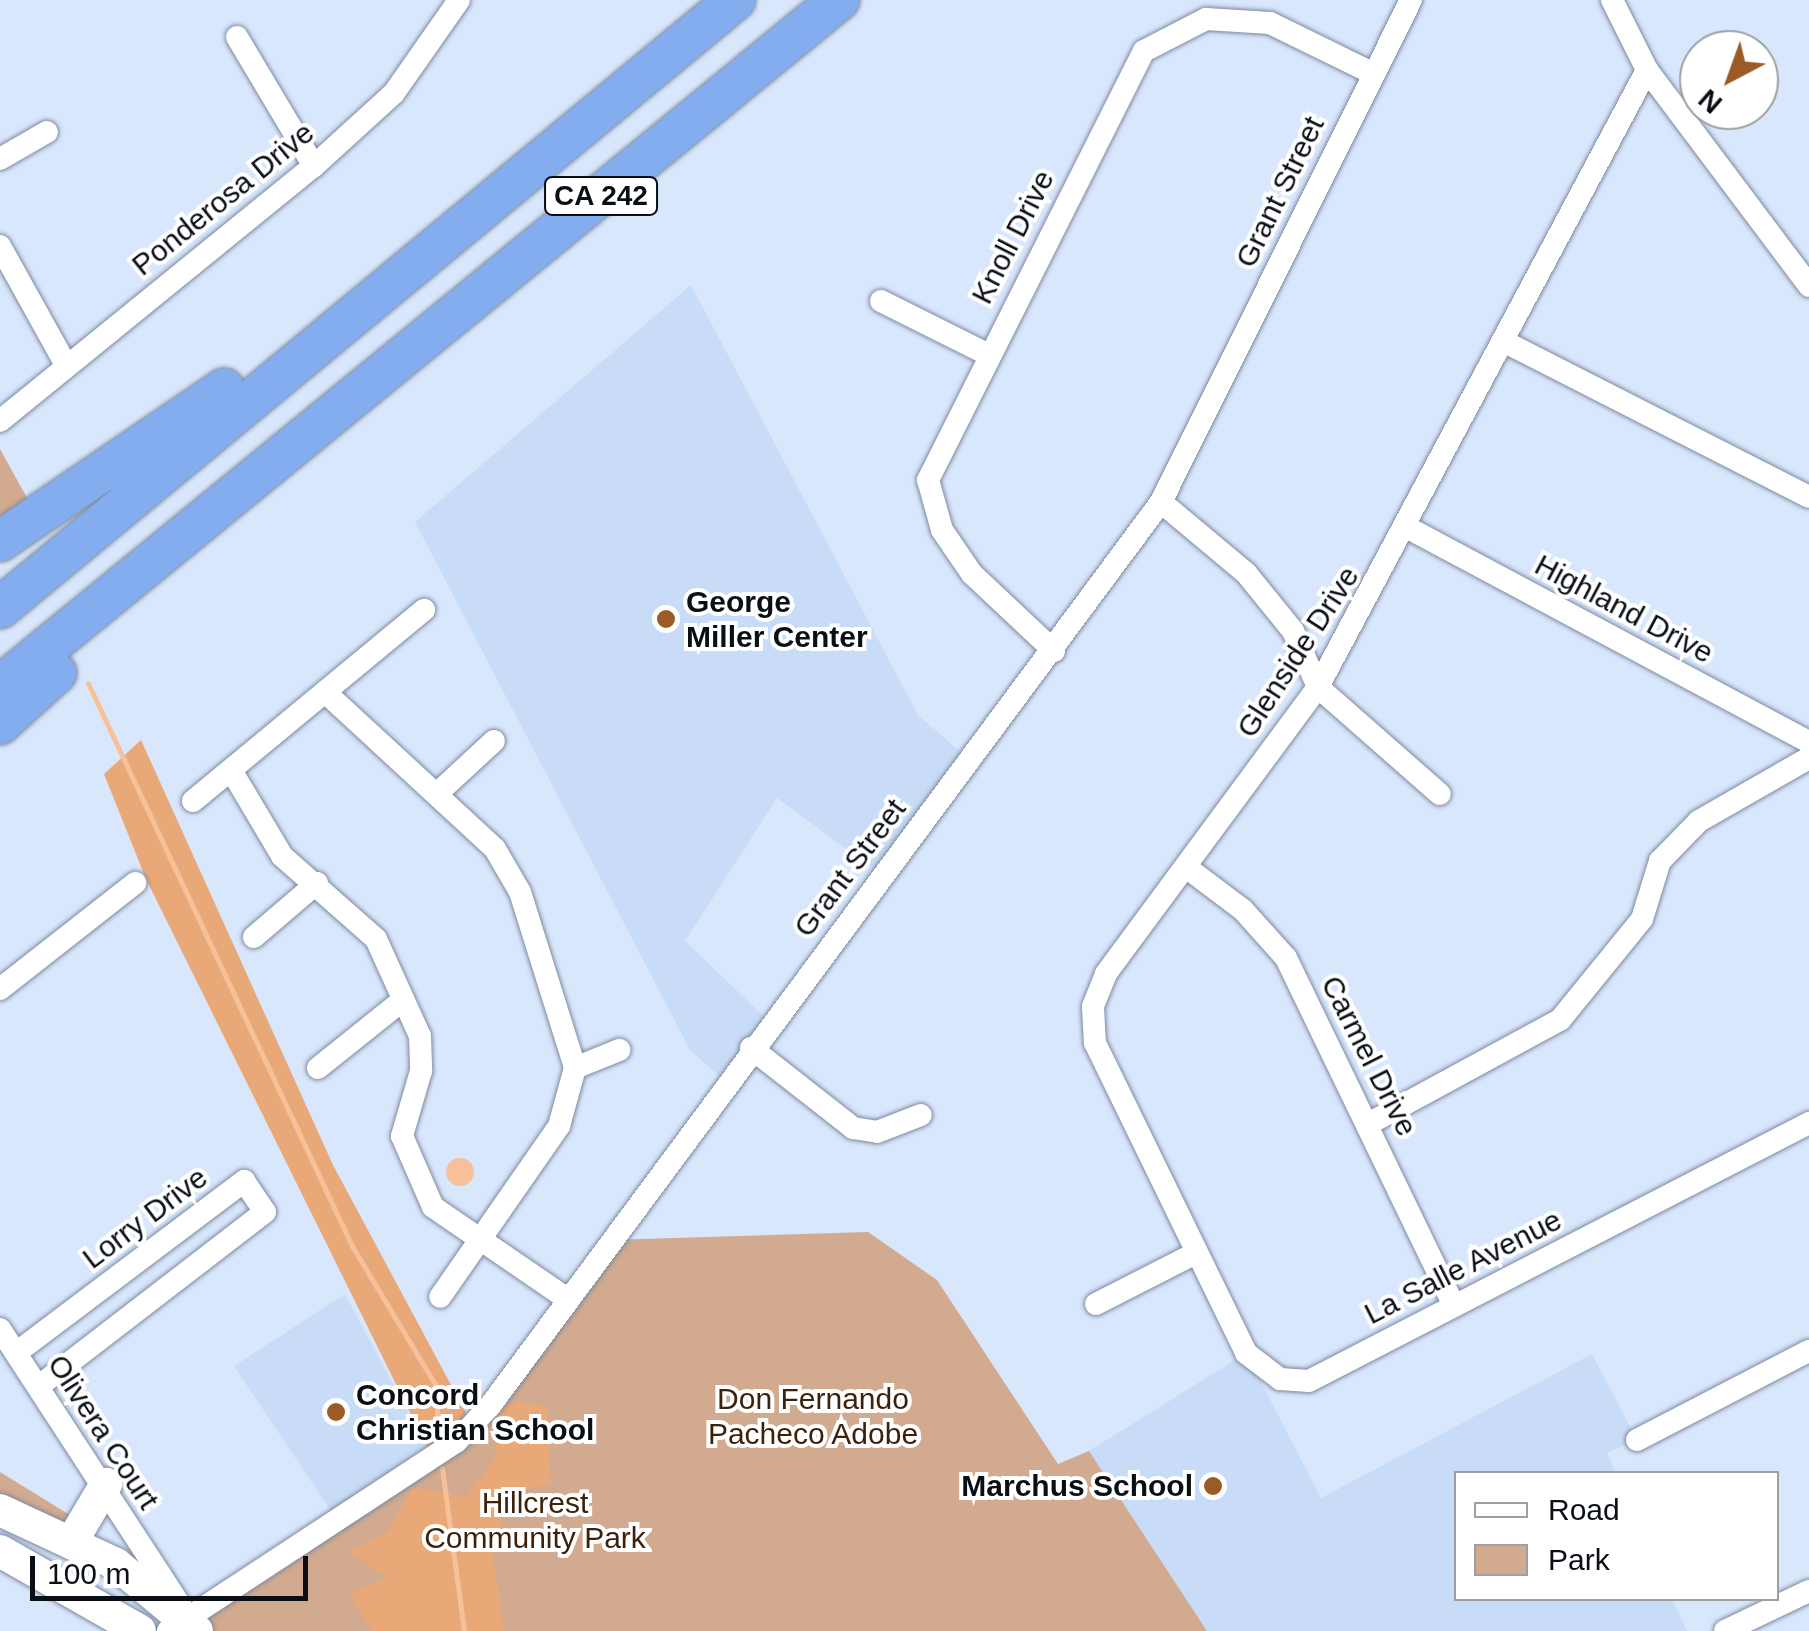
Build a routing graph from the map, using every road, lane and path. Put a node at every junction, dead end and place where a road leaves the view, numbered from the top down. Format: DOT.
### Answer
graph roads {
  1 [pos="459,0"];
  2 [pos="735,0"];
  3 [pos="839,0"];
  4 [pos="1411,0"];
  5 [pos="1612,0"];
  6 [pos="237,37"];
  7 [pos="1647,70"];
  8 [pos="1372,73"];
  9 [pos="47,132"];
  10 [pos="0,159"];
  11 [pos="314,166"];
  12 [pos="0,246"];
  13 [pos="1809,286"];
  14 [pos="881,301"];
  15 [pos="1503,342"];
  16 [pos="299,354"];
  17 [pos="987,354"];
  18 [pos="66,365"];
  19 [pos="0,421"];
  20 [pos="1809,497"];
  21 [pos="1161,502"];
  22 [pos="1410,529"];
  23 [pos="0,541"];
  24 [pos="170,552"];
  25 [pos="0,608"];
  26 [pos="424,610"];
  27 [pos="1054,652"];
  28 [pos="0,686"];
  29 [pos="1318,687"];
  30 [pos="325,692"];
  31 [pos="0,724"];
  32 [pos="494,741"];
  33 [pos="1809,742"];
  34 [pos="1809,758"];
  35 [pos="231,770"];
  36 [pos="441,790"];
  37 [pos="1440,794"];
  38 [pos="193,801"];
  39 [pos="1186,867"];
  40 [pos="135,884"];
  41 [pos="317,884"];
  42 [pos="254,937"];
  43 [pos="0,989"];
  44 [pos="402,1000"];
  45 [pos="751,1048"];
  46 [pos="619,1050"];
  47 [pos="318,1068"];
  48 [pos="575,1068"];
  49 [pos="921,1115"];
  50 [pos="1370,1123"];
  51 [pos="1809,1123"];
  52 [pos="483,1237"];
  53 [pos="1194,1254"];
  54 [pos="440,1296"];
  55 [pos="566,1298"];
  56 [pos="1096,1304"];
  57 [pos="1454,1304"];
  58 [pos="0,1329"];
  59 [pos="1809,1351"];
  60 [pos="16,1352"];
  61 [pos="38,1386"];
  62 [pos="1637,1440"];
  63 [pos="106,1484"];
  64 [pos="0,1510"];
  65 [pos="71,1543"];
  66 [pos="0,1551"];
  67 [pos="1809,1591"];
  68 [pos="84,1592"];
  69 [pos="184,1627"];
  70 [pos="100,1631"];
  71 [pos="140,1631"];
  72 [pos="1726,1631"];
  1 -- 11 [label="street, Ponderosa Drive"];
  2 -- 16 [label="highway, CA 242"];
  3 -- 24 [label="highway, CA 242"];
  4 -- 8 [label="street, Grant Street"];
  5 -- 7 [label="street"];
  6 -- 11 [label="street"];
  7 -- 13 [label="street"];
  7 -- 15 [label="street, Glenside Drive"];
  8 -- 17 [label="street, Knoll Drive"];
  8 -- 21 [label="street, Grant Street"];
  9 -- 10 [label="street"];
  11 -- 18 [label="street, Ponderosa Drive"];
  12 -- 18 [label="street"];
  14 -- 17 [label="street"];
  15 -- 20 [label="street"];
  15 -- 22 [label="street, Glenside Drive"];
  16 -- 23 [label="highway"];
  16 -- 25 [label="highway, CA 242"];
  17 -- 27 [label="street, Knoll Drive"];
  18 -- 19 [label="street, Ponderosa Drive"];
  21 -- 27 [label="street, Grant Street"];
  21 -- 29 [label="street"];
  22 -- 29 [label="street, Glenside Drive"];
  22 -- 33 [label="street, Highland Drive"];
  24 -- 28 [label="highway, CA 242"];
  24 -- 31 [label="highway"];
  26 -- 30 [label="street"];
  27 -- 45 [label="street, Grant Street"];
  29 -- 37 [label="street"];
  29 -- 39 [label="street, Glenside Drive"];
  30 -- 35 [label="street"];
  30 -- 36 [label="street"];
  32 -- 36 [label="street"];
  34 -- 50 [label="street"];
  35 -- 38 [label="street"];
  35 -- 41 [label="street"];
  36 -- 48 [label="street"];
  39 -- 50 [label="street, Carmel Drive"];
  39 -- 53 [label="street, Glenside Drive"];
  40 -- 43 [label="street"];
  41 -- 42 [label="street"];
  41 -- 44 [label="street"];
  44 -- 47 [label="street"];
  44 -- 52 [label="street"];
  45 -- 49 [label="street"];
  45 -- 55 [label="street, Grant Street"];
  46 -- 48 [label="street"];
  48 -- 52 [label="street"];
  50 -- 57 [label="street, Carmel Drive"];
  51 -- 57 [label="street, La Salle Avenue"];
  52 -- 54 [label="street"];
  52 -- 55 [label="street"];
  53 -- 56 [label="street"];
  53 -- 57 [label="street, La Salle Avenue"];
  55 -- 69 [label="street, Grant Street"];
  58 -- 60 [label="street, Olivera Court"];
  59 -- 62 [label="street"];
  60 -- 61 [label="street, Olivera Court"];
  60 -- 61 [label="street, Lorry Drive"];
  61 -- 63 [label="street, Olivera Court"];
  63 -- 65 [label="street"];
  63 -- 69 [label="street, Olivera Court"];
  64 -- 65 [label="street"];
  65 -- 69 [label="street"];
  66 -- 68 [label="street"];
  67 -- 72 [label="street"];
  68 -- 70 [label="street"];
  68 -- 71 [label="street"];
}
